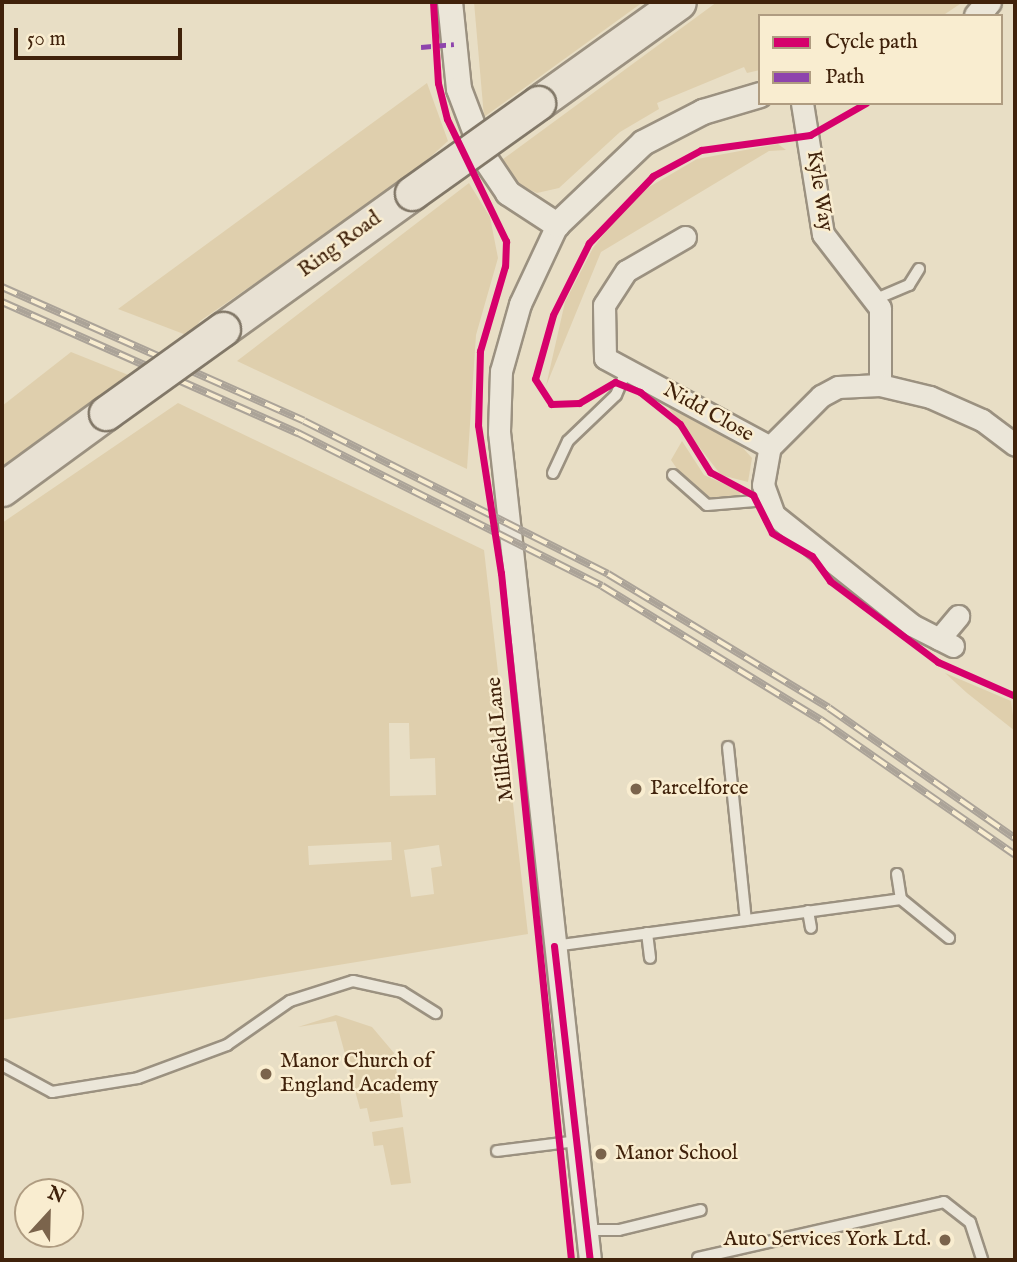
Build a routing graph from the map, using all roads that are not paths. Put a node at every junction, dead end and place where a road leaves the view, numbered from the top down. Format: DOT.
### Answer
graph roads {
  1 [pos="450,2"];
  2 [pos="679,2"];
  3 [pos="758,97"];
  4 [pos="802,105"];
  5 [pos="557,225"];
  6 [pos="685,237"];
  7 [pos="919,269"];
  8 [pos="876,299"];
  9 [pos="625,372"];
  10 [pos="880,386"];
  11 [pos="1015,445"];
  12 [pos="770,447"];
  13 [pos="553,472"];
  14 [pos="673,475"];
  15 [pos="2,489"];
  16 [pos="767,500"];
  17 [pos="958,616"];
  18 [pos="728,747"];
  19 [pos="897,874"];
  20 [pos="901,899"];
  21 [pos="808,911"];
  22 [pos="746,920"];
  23 [pos="811,928"];
  24 [pos="647,933"];
  25 [pos="949,938"];
  26 [pos="554,946"];
  27 [pos="650,958"];
  28 [pos="436,1013"];
  29 [pos="2,1065"];
  30 [pos="578,1141"];
  31 [pos="496,1151"];
  32 [pos="701,1210"];
  33 [pos="586,1230"];
  34 [pos="590,1260"];
  35 [pos="695,1260"];
  36 [pos="982,1260"];
  1 -- 5 [label="street"];
  2 -- 15 [label="highway, Ring Road, bridge"];
  3 -- 5 [label="street, Millfield Lane"];
  4 -- 8 [label="street, Kyle Way"];
  5 -- 26 [label="street, Millfield Lane"];
  6 -- 9 [label="street, Nidd Close"];
  7 -- 8 [label="lane"];
  8 -- 10 [label="street"];
  9 -- 12 [label="street, Nidd Close"];
  9 -- 13 [label="lane"];
  10 -- 11 [label="street"];
  10 -- 12 [label="street"];
  12 -- 16 [label="street"];
  14 -- 16 [label="lane"];
  16 -- 17 [label="street"];
  18 -- 22 [label="lane"];
  19 -- 20 [label="lane"];
  20 -- 21 [label="lane"];
  20 -- 25 [label="lane"];
  21 -- 22 [label="lane"];
  21 -- 23 [label="lane"];
  22 -- 24 [label="lane"];
  24 -- 26 [label="lane"];
  24 -- 27 [label="lane"];
  26 -- 30 [label="street, Millfield Lane"];
  28 -- 29 [label="lane"];
  30 -- 31 [label="lane"];
  30 -- 33 [label="street, Millfield Lane"];
  32 -- 33 [label="lane"];
  33 -- 34 [label="street, Millfield Lane"];
  35 -- 36 [label="lane"];
}
